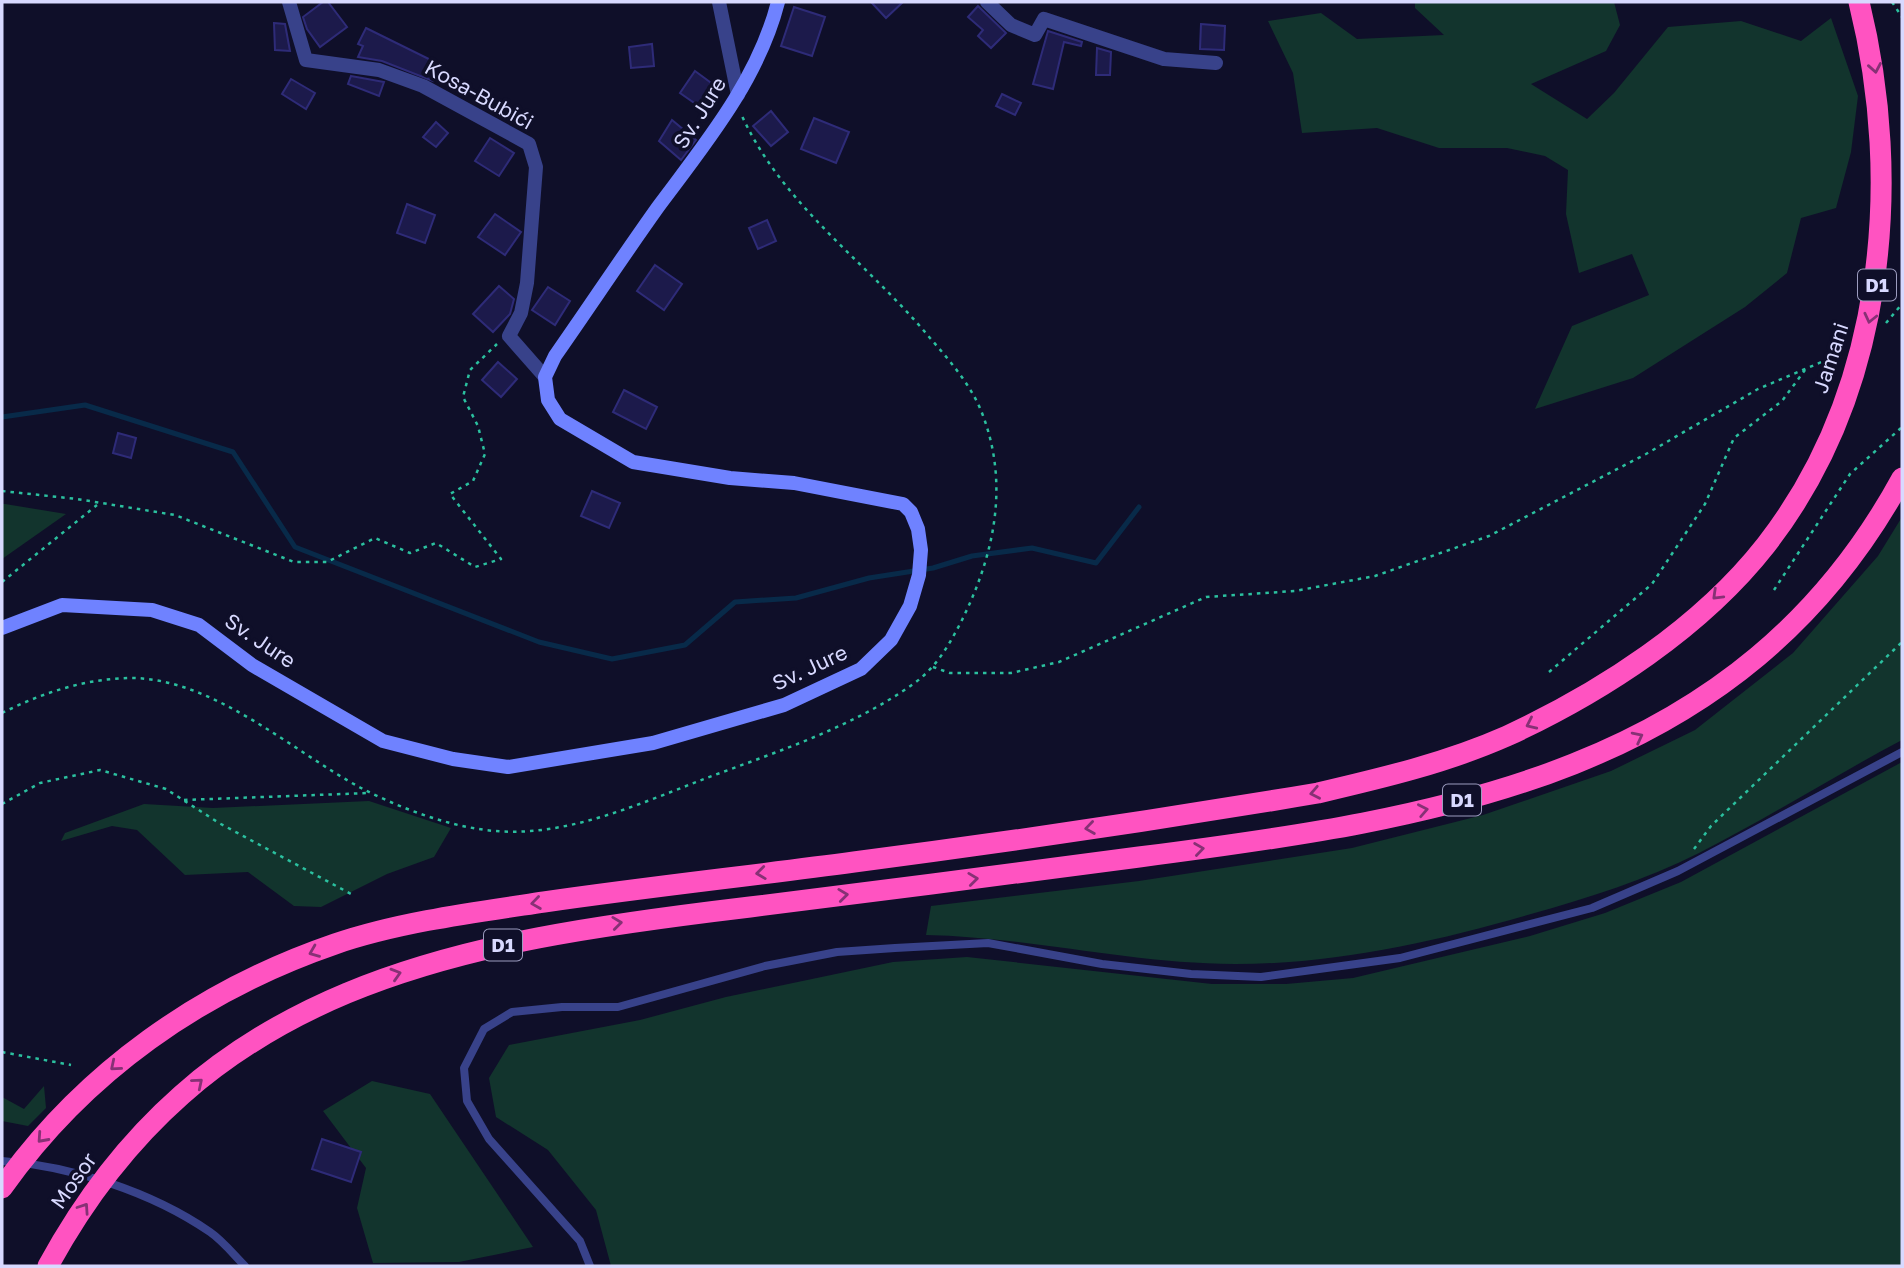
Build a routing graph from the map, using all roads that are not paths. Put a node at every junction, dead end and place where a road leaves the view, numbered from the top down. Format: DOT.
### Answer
graph roads {
  1 [pos="289,2"];
  2 [pos="719,2"];
  3 [pos="778,2"];
  4 [pos="986,2"];
  5 [pos="1859,2"];
  6 [pos="1216,62"];
  7 [pos="738,95"];
  8 [pos="545,377"];
  9 [pos="1902,478"];
  10 [pos="2,628"];
  11 [pos="1902,752"];
  12 [pos="2,1161"];
  13 [pos="2,1188"];
  14 [pos="48,1266"];
  15 [pos="245,1266"];
  16 [pos="590,1266"];
  1 -- 8 [label="street, Kosa-Bubići"];
  2 -- 7 [label="street"];
  3 -- 7 [label="street, Sv. Jure"];
  4 -- 6 [label="street"];
  5 -- 13 [label="highway, Jamani / D1, one-way"];
  7 -- 8 [label="street, Sv. Jure"];
  8 -- 10 [label="street, Sv. Jure"];
  14 -- 9 [label="highway, Mosor / D1, one-way"];
  11 -- 16 [label="lane"];
  12 -- 15 [label="lane"];
}
